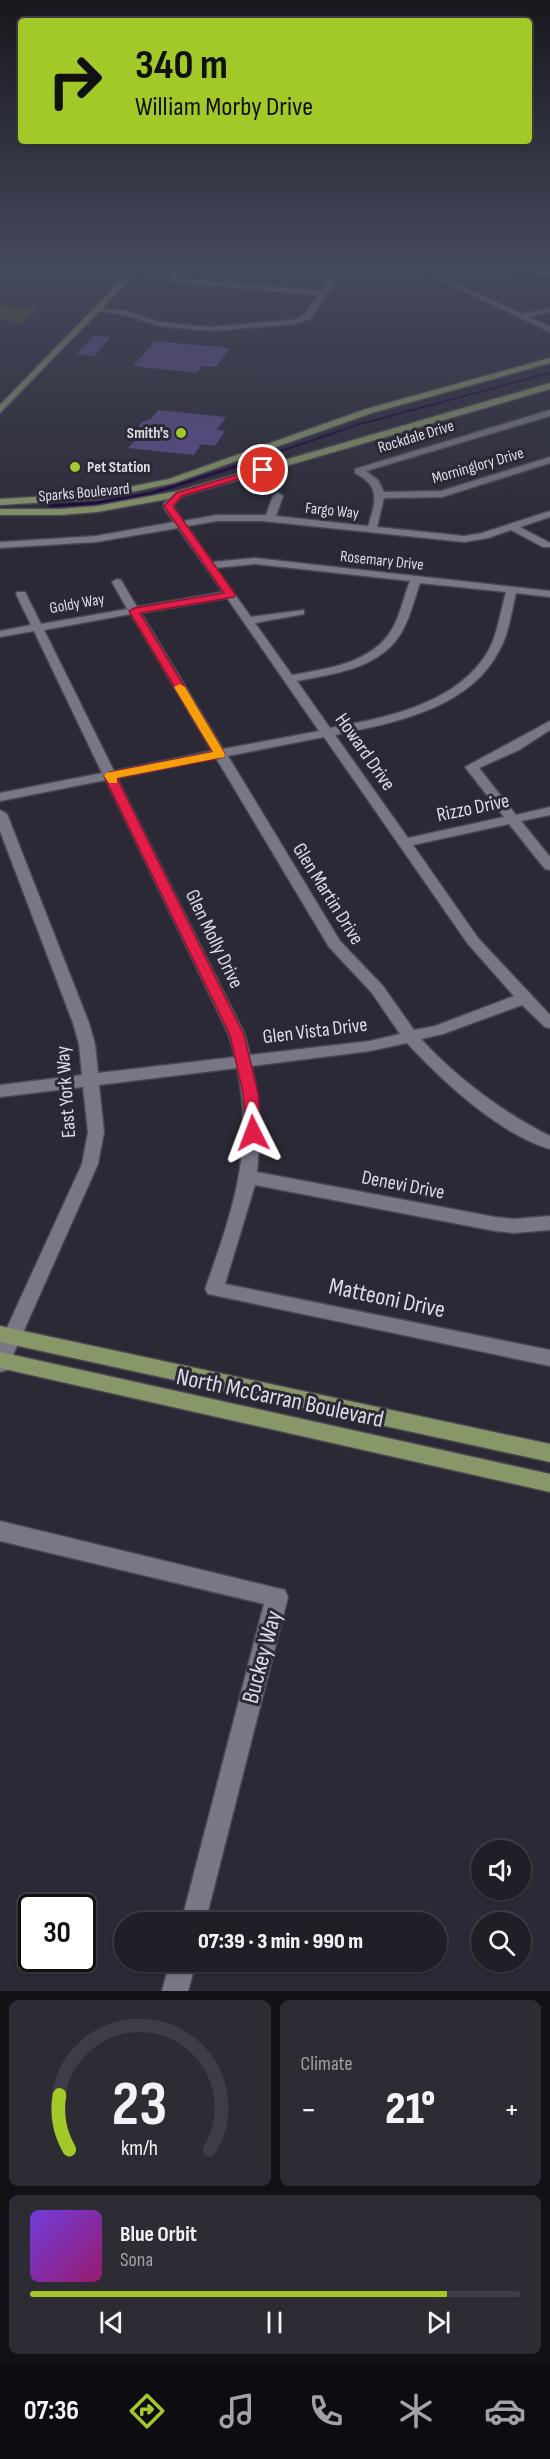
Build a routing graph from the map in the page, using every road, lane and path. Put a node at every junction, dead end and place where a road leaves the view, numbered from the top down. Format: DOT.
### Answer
graph roads {
  1 [pos="40,356"];
  2 [pos="52,356"];
  3 [pos="550,360"];
  4 [pos="550,387"];
  5 [pos="0,397"];
  6 [pos="0,410"];
  7 [pos="550,413"];
  8 [pos="550,460"];
  9 [pos="179,495"];
  10 [pos="278,495"];
  11 [pos="378,495"];
  12 [pos="0,502"];
  13 [pos="0,512"];
  14 [pos="550,514"];
  15 [pos="270,519"];
  16 [pos="181,525"];
  17 [pos="512,527"];
  18 [pos="371,530"];
  19 [pos="0,545"];
  20 [pos="547,545"];
  21 [pos="210,566"];
  22 [pos="416,579"];
  23 [pos="117,582"];
  24 [pos="512,590"];
  25 [pos="21,594"];
  26 [pos="230,594"];
  27 [pos="550,594"];
  28 [pos="134,611"];
  29 [pos="300,612"];
  30 [pos="249,621"];
  31 [pos="37,627"];
  32 [pos="0,634"];
  33 [pos="290,679"];
  34 [pos="550,725"];
  35 [pos="327,733"];
  36 [pos="220,754"];
  37 [pos="110,776"];
  38 [pos="0,797"];
  39 [pos="550,811"];
  40 [pos="0,814"];
  41 [pos="513,819"];
  42 [pos="405,843"];
  43 [pos="550,866"];
  44 [pos="522,999"];
  45 [pos="550,1023"];
  46 [pos="411,1038"];
  47 [pos="244,1062"];
  48 [pos="92,1080"];
  49 [pos="0,1091"];
  50 [pos="550,1143"];
  51 [pos="249,1177"];
  52 [pos="550,1223"];
  53 [pos="214,1289"];
  54 [pos="6,1335"];
  55 [pos="550,1358"];
  56 [pos="0,1362"];
  57 [pos="550,1452"];
  58 [pos="550,1483"];
  59 [pos="0,1531"];
  60 [pos="196,1912"];
  61 [pos="180,1972"];
  62 [pos="175,1991"];
  1 -- 5 [label="main road"];
  2 -- 6 [label="main road"];
  3 -- 12 [label="main road, Sparks Boulevard"];
  4 -- 9 [label="main road, Sparks Boulevard"];
  7 -- 11 [label="street, Rockdale Drive"];
  8 -- 11 [label="street, Morninglory Drive"];
  9 -- 13 [label="main road, Sparks Boulevard"];
  9 -- 16 [label="street, Howard Drive"];
  10 -- 15 [label="street"];
  11 -- 18 [label="street"];
  14 -- 17 [label="street, Fargo Way"];
  15 -- 16 [label="street, Fargo Way"];
  15 -- 18 [label="street, Fargo Way"];
  16 -- 19 [label="street, Fargo Way"];
  16 -- 21 [label="street, Howard Drive"];
  17 -- 18 [label="street, Fargo Way"];
  17 -- 20 [label="street"];
  21 -- 22 [label="street, Rosemary Drive"];
  21 -- 26 [label="street, Howard Drive"];
  22 -- 24 [label="street, Rosemary Drive"];
  22 -- 33 [label="street"];
  23 -- 28 [label="street, Glen Martin Drive"];
  24 -- 27 [label="street, Rosemary Drive"];
  24 -- 35 [label="street"];
  25 -- 31 [label="street, Glen Molly Drive"];
  26 -- 28 [label="street, Goldy Way"];
  26 -- 30 [label="street, Howard Drive"];
  28 -- 31 [label="street, Goldy Way"];
  28 -- 36 [label="street, Glen Martin Drive"];
  29 -- 30 [label="street"];
  30 -- 33 [label="street, Howard Drive"];
  31 -- 32 [label="street, Goldy Way"];
  31 -- 37 [label="street, Glen Molly Drive"];
  33 -- 35 [label="street, Howard Drive"];
  34 -- 41 [label="street"];
  35 -- 36 [label="street"];
  35 -- 42 [label="street, Howard Drive"];
  36 -- 37 [label="street"];
  36 -- 46 [label="street, Glen Martin Drive"];
  37 -- 38 [label="street"];
  37 -- 47 [label="street, Glen Molly Drive"];
  39 -- 41 [label="street, Rizzo Drive"];
  40 -- 48 [label="street, East York Way"];
  41 -- 42 [label="street, Rizzo Drive"];
  41 -- 43 [label="street"];
  42 -- 44 [label="street, Howard Drive"];
  44 -- 45 [label="street, Howard Drive"];
  44 -- 46 [label="street, Glen Vista Drive"];
  46 -- 47 [label="street, Glen Vista Drive"];
  46 -- 50 [label="street, Glen Martin Drive"];
  47 -- 48 [label="street, Glen Vista Drive"];
  47 -- 51 [label="street, Glen Molly Drive"];
  48 -- 49 [label="street, Glen Vista Drive"];
  48 -- 54 [label="street, East York Way"];
  51 -- 52 [label="street, Denevi Drive"];
  51 -- 53 [label="street, Glen Molly Drive"];
  53 -- 55 [label="street, Matteoni Drive"];
  54 -- 56 [label="street, East York Way"];
  54 -- 57 [label="main road, North McCarran Boulevard"];
  56 -- 58 [label="main road, North McCarran Boulevard"];
  59 -- 60 [label="street, Buckey Way"];
  61 -- 62 [label="street"];
}
